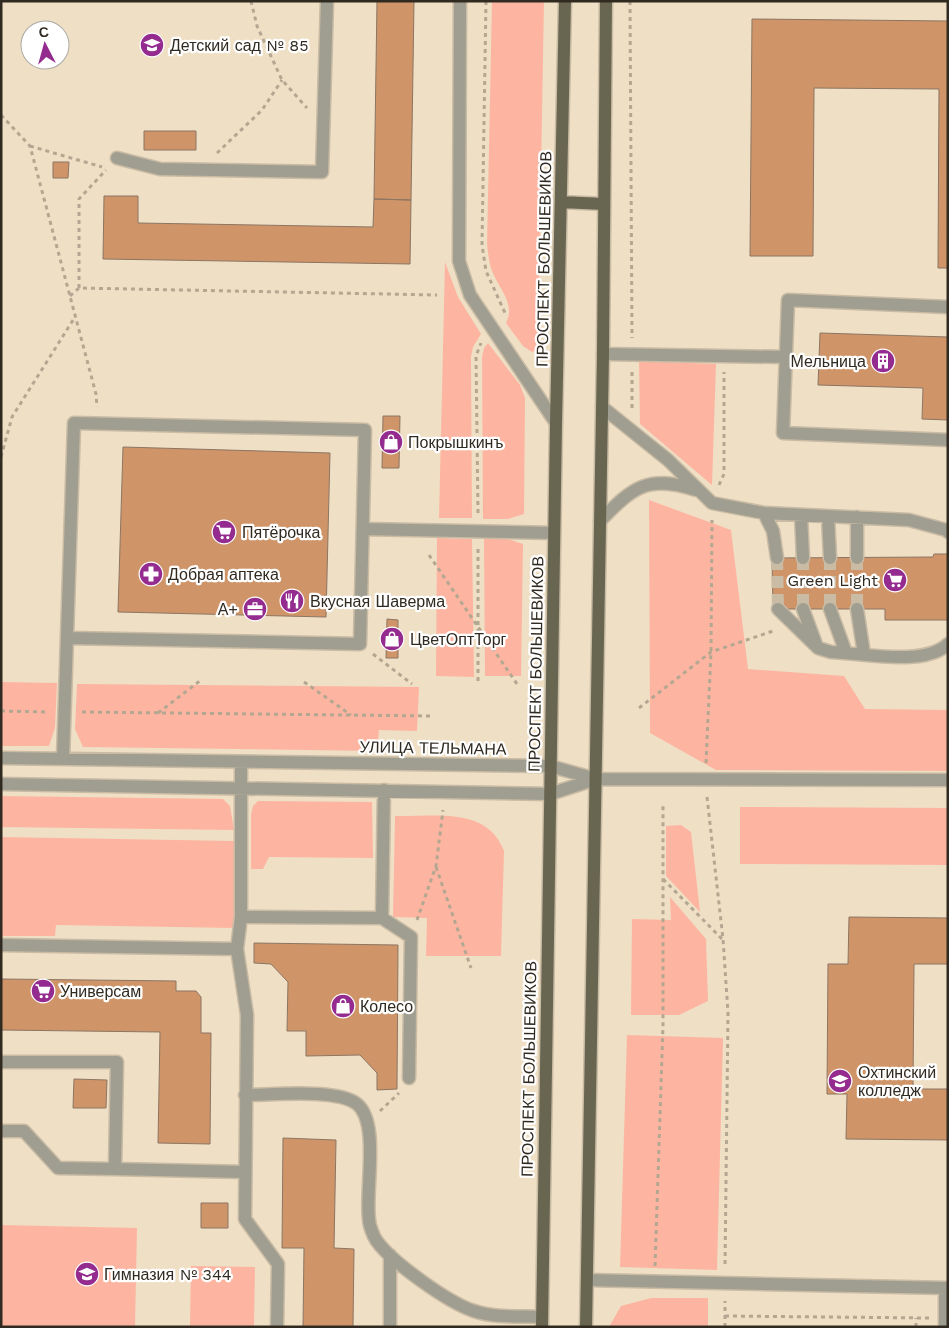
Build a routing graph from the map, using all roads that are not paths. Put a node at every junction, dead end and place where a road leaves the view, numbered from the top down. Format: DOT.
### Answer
graph roads {
  1 [pos="327,1"];
  2 [pos="460,1"];
  3 [pos="565,1"];
  4 [pos="606,1"];
  5 [pos="117,158"];
  6 [pos="561,202"];
  7 [pos="604,204"];
  8 [pos="948,307"];
  9 [pos="603,354"];
  10 [pos="786,357"];
  11 [pos="602,407"];
  12 [pos="556,423"];
  13 [pos="948,440"];
  14 [pos="698,491"];
  15 [pos="764,513"];
  16 [pos="802,515"];
  17 [pos="828,517"];
  18 [pos="857,517"];
  19 [pos="600,520"];
  20 [pos="363,529"];
  21 [pos="948,532"];
  22 [pos="554,533"];
  23 [pos="777,558"];
  24 [pos="803,558"];
  25 [pos="830,558"];
  26 [pos="857,558"];
  27 [pos="778,609"];
  28 [pos="803,609"];
  29 [pos="830,609"];
  30 [pos="857,609"];
  31 [pos="69,638"];
  32 [pos="948,644"];
  33 [pos="818,648"];
  34 [pos="846,653"];
  35 [pos="864,654"];
  36 [pos="1,758"];
  37 [pos="64,759"];
  38 [pos="241,762"];
  39 [pos="550,766"];
  40 [pos="596,780"];
  41 [pos="948,780"];
  42 [pos="1,784"];
  43 [pos="241,788"];
  44 [pos="384,790"];
  45 [pos="550,794"];
  46 [pos="241,917"];
  47 [pos="382,918"];
  48 [pos="1,946"];
  49 [pos="237,949"];
  50 [pos="1,1062"];
  51 [pos="409,1078"];
  52 [pos="245,1095"];
  53 [pos="1,1131"];
  54 [pos="115,1169"];
  55 [pos="245,1172"];
  56 [pos="390,1255"];
  57 [pos="587,1280"];
  58 [pos="946,1288"];
  59 [pos="542,1322"];
  60 [pos="945,1322"];
  61 [pos="277,1327"];
  62 [pos="390,1327"];
  63 [pos="586,1327"];
  1 -- 5 [label="street"];
  2 -- 12 [label="street"];
  3 -- 6 [label="main road, ПРОСПЕКТ БОЛЬШЕВИКОВ"];
  4 -- 7 [label="main road"];
  6 -- 7 [label="main road"];
  6 -- 12 [label="main road, ПРОСПЕКТ БОЛЬШЕВИКОВ"];
  7 -- 9 [label="main road"];
  8 -- 10 [label="street"];
  9 -- 10 [label="street"];
  9 -- 11 [label="main road"];
  10 -- 13 [label="street"];
  11 -- 14 [label="street"];
  11 -- 19 [label="main road"];
  12 -- 22 [label="main road, ПРОСПЕКТ БОЛЬШЕВИКОВ"];
  14 -- 15 [label="street"];
  14 -- 19 [label="street"];
  15 -- 16 [label="street"];
  15 -- 23 [label="street"];
  16 -- 17 [label="street"];
  16 -- 24 [label="street"];
  17 -- 18 [label="street"];
  17 -- 25 [label="street"];
  18 -- 21 [label="street"];
  18 -- 26 [label="street"];
  19 -- 40 [label="main road"];
  20 -- 22 [label="street"];
  20 -- 31 [label="street"];
  20 -- 31 [label="street"];
  22 -- 39 [label="main road, ПРОСПЕКТ БОЛЬШЕВИКОВ"];
  27 -- 33 [label="street"];
  28 -- 33 [label="street"];
  29 -- 34 [label="street"];
  30 -- 35 [label="street"];
  31 -- 37 [label="street"];
  32 -- 35 [label="street"];
  33 -- 34 [label="street"];
  34 -- 35 [label="street"];
  36 -- 37 [label="street, УЛИЦА ТЕЛЬМАНА"];
  37 -- 38 [label="street, УЛИЦА ТЕЛЬМАНА"];
  38 -- 39 [label="street, УЛИЦА ТЕЛЬМАНА"];
  38 -- 43 [label="street"];
  39 -- 40 [label="street, УЛИЦА ТЕЛЬМАНА"];
  39 -- 45 [label="main road, ПРОСПЕКТ БОЛЬШЕВИКОВ"];
  40 -- 41 [label="street"];
  40 -- 45 [label="street"];
  40 -- 57 [label="main road"];
  42 -- 43 [label="street"];
  43 -- 44 [label="street"];
  43 -- 46 [label="street"];
  44 -- 45 [label="street"];
  44 -- 47 [label="street"];
  45 -- 59 [label="main road, ПРОСПЕКТ БОЛЬШЕВИКОВ"];
  46 -- 47 [label="street"];
  46 -- 49 [label="street"];
  47 -- 51 [label="street"];
  48 -- 49 [label="street"];
  49 -- 52 [label="street"];
  50 -- 54 [label="street"];
  52 -- 55 [label="street"];
  52 -- 56 [label="street"];
  53 -- 54 [label="street"];
  54 -- 55 [label="street"];
  55 -- 61 [label="street"];
  56 -- 59 [label="street"];
  56 -- 62 [label="street"];
  57 -- 58 [label="street"];
  57 -- 63 [label="main road"];
  58 -- 60 [label="street"];
}
